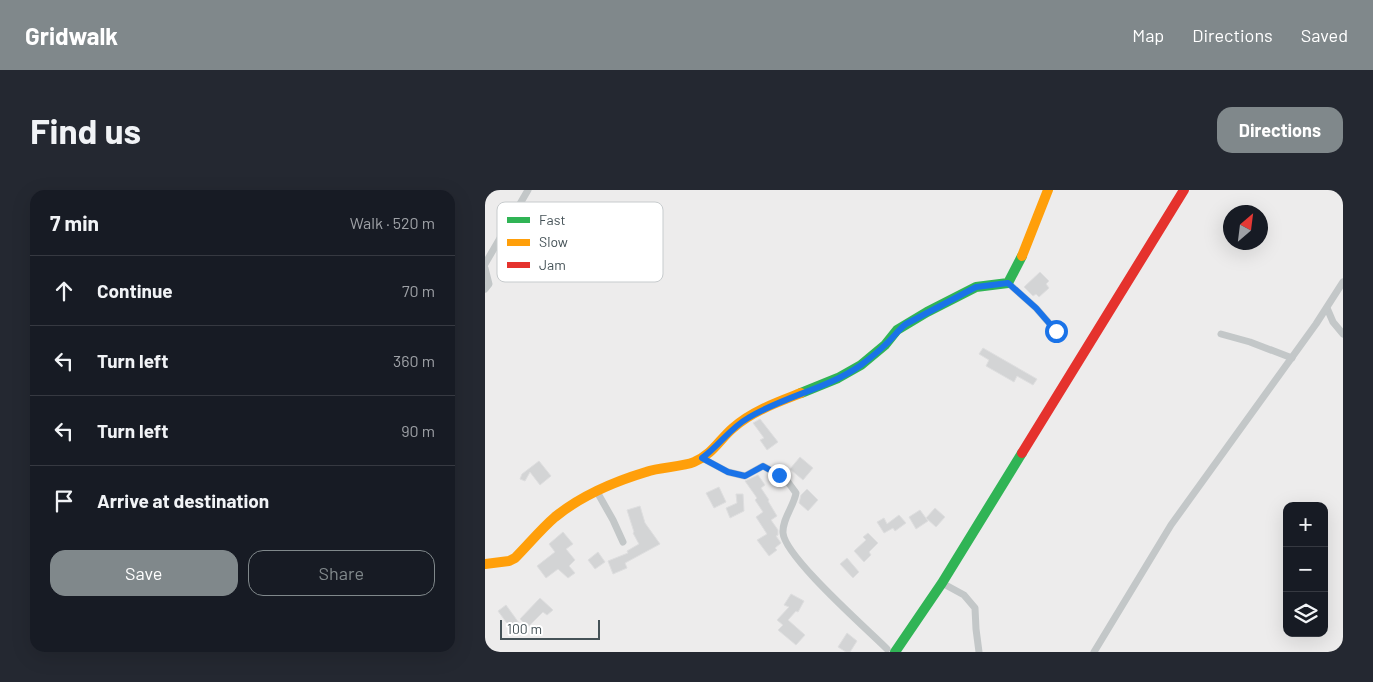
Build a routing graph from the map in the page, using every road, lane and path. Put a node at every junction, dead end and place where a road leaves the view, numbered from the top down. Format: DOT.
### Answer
graph roads {
  1 [pos="527,190"];
  2 [pos="1048,190"];
  3 [pos="1184,190"];
  4 [pos="520,202"];
  5 [pos="497,241"];
  6 [pos="486,260"];
  7 [pos="485,268"];
  8 [pos="1343,282"];
  9 [pos="1008,283"];
  10 [pos="485,289"];
  11 [pos="1327,308"];
  12 [pos="1056,331"];
  13 [pos="1221,334"];
  14 [pos="1343,334"];
  15 [pos="1292,358"];
  16 [pos="702,458"];
  17 [pos="596,490"];
  18 [pos="623,542"];
  19 [pos="485,564"];
  20 [pos="942,583"];
  21 [pos="891,650"];
  22 [pos="979,652"];
  23 [pos="1095,652"];
  1 -- 4 [label="street"];
  2 -- 9 [label="street"];
  3 -- 20 [label="street"];
  5 -- 6 [label="street"];
  7 -- 10 [label="street"];
  8 -- 11 [label="street"];
  9 -- 12 [label="street"];
  9 -- 16 [label="street"];
  11 -- 14 [label="street"];
  11 -- 15 [label="street"];
  13 -- 15 [label="street"];
  15 -- 23 [label="street"];
  16 -- 17 [label="street"];
  16 -- 21 [label="street"];
  17 -- 18 [label="street"];
  17 -- 19 [label="street"];
  20 -- 21 [label="street"];
  20 -- 22 [label="street"];
}
